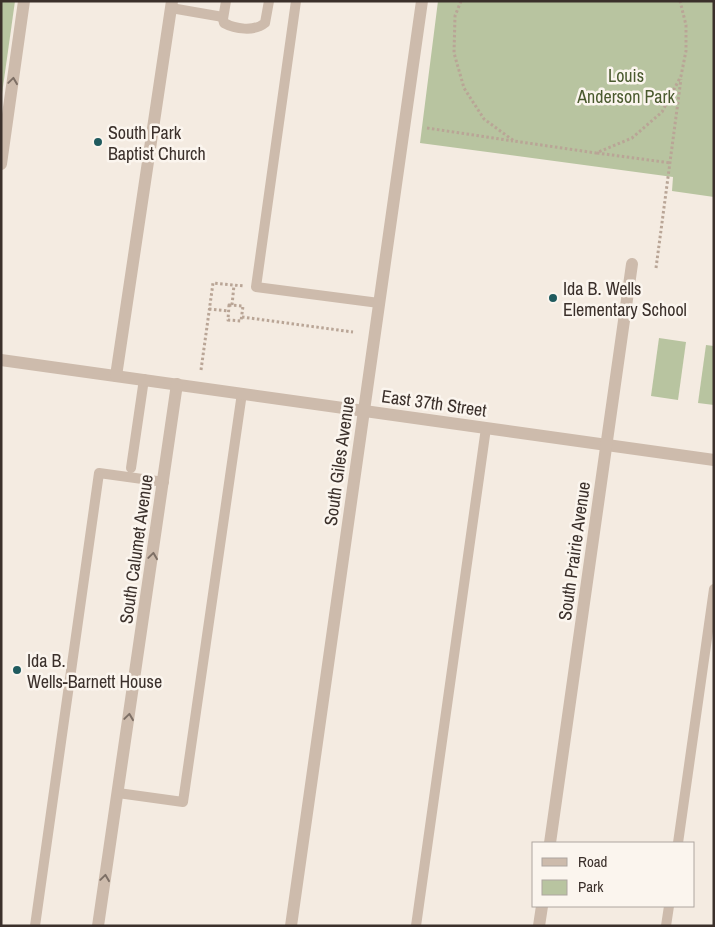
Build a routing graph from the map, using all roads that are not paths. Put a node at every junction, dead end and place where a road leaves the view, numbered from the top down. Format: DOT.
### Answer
graph roads {
  1 [pos="24,1"];
  2 [pos="226,1"];
  3 [pos="269,1"];
  4 [pos="296,1"];
  5 [pos="422,1"];
  6 [pos="171,4"];
  7 [pos="223,17"];
  8 [pos="1,164"];
  9 [pos="632,264"];
  10 [pos="380,303"];
  11 [pos="1,360"];
  12 [pos="116,376"];
  13 [pos="144,380"];
  14 [pos="177,384"];
  15 [pos="242,393"];
  16 [pos="364,410"];
  17 [pos="486,428"];
  18 [pos="606,444"];
  19 [pos="714,460"];
  20 [pos="130,468"];
  21 [pos="164,482"];
  22 [pos="714,589"];
  23 [pos="118,793"];
  24 [pos="550,842"];
  25 [pos="678,842"];
  26 [pos="542,907"];
  27 [pos="669,907"];
  28 [pos="35,926"];
  29 [pos="98,926"];
  30 [pos="291,926"];
  31 [pos="416,926"];
  32 [pos="539,926"];
  33 [pos="666,926"];
  8 -- 1 [label="street, one-way"];
  2 -- 7 [label="lane"];
  3 -- 7 [label="lane"];
  4 -- 10 [label="lane"];
  5 -- 10 [label="street, South Giles Avenue"];
  6 -- 7 [label="lane"];
  6 -- 12 [label="street"];
  9 -- 18 [label="street, South Prairie Avenue"];
  10 -- 16 [label="street, South Giles Avenue"];
  11 -- 12 [label="street, East 37th Street"];
  12 -- 13 [label="street, East 37th Street"];
  13 -- 14 [label="street, East 37th Street"];
  13 -- 20 [label="lane"];
  14 -- 15 [label="street, East 37th Street"];
  14 -- 21 [label="street, South Calumet Avenue"];
  15 -- 16 [label="street, East 37th Street"];
  15 -- 23 [label="lane"];
  16 -- 17 [label="street, East 37th Street"];
  16 -- 30 [label="street, South Giles Avenue"];
  17 -- 18 [label="street, East 37th Street"];
  17 -- 31 [label="lane"];
  18 -- 19 [label="street, East 37th Street"];
  18 -- 24 [label="street, South Prairie Avenue"];
  23 -- 21 [label="street, South Calumet Avenue, one-way"];
  21 -- 28 [label="lane"];
  22 -- 25 [label="lane"];
  29 -- 23 [label="street, South Calumet Avenue, one-way"];
  26 -- 32 [label="street"];
  27 -- 33 [label="lane"];
}
